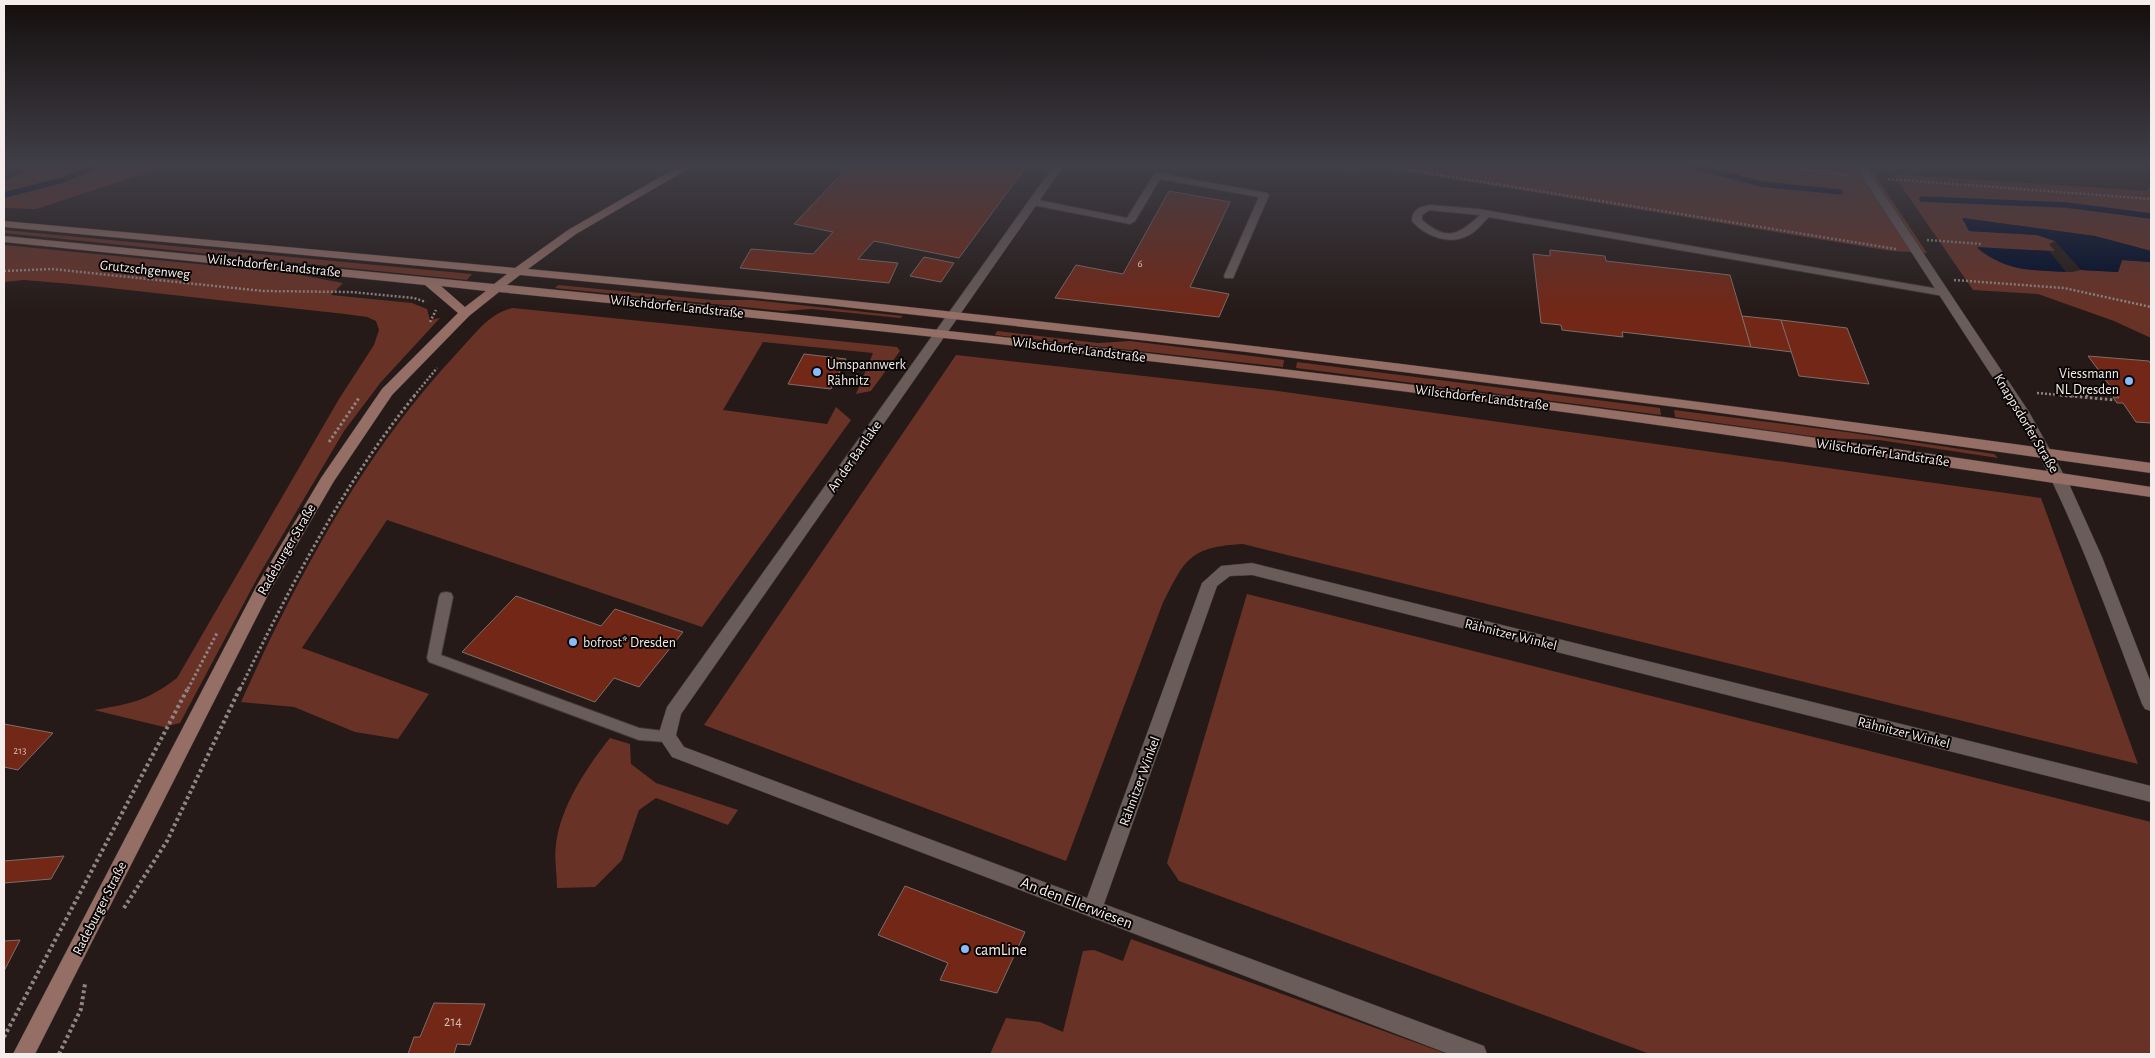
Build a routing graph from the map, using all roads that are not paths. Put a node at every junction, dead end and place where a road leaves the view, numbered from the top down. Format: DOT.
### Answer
graph roads {
  1 [pos="605,213"];
  2 [pos="1025,213"];
  3 [pos="1091,213"];
  4 [pos="1135,213"];
  5 [pos="1256,213"];
  6 [pos="1418,213"];
  7 [pos="1482,213"];
  8 [pos="1892,213"];
  9 [pos="1487,214"];
  10 [pos="4,224"];
  11 [pos="4,239"];
  12 [pos="514,272"];
  13 [pos="1229,276"];
  14 [pos="428,281"];
  15 [pos="497,288"];
  16 [pos="1944,293"];
  17 [pos="465,313"];
  18 [pos="953,315"];
  19 [pos="940,333"];
  20 [pos="2047,453"];
  21 [pos="2151,468"];
  22 [pos="2060,477"];
  23 [pos="2151,492"];
  24 [pos="446,597"];
  25 [pos="2151,704"];
  26 [pos="667,736"];
  27 [pos="2151,794"];
  28 [pos="1093,908"];
  29 [pos="24,1054"];
  30 [pos="1476,1054"];
  1 -- 12 [label="main road, Radeburger Straße"];
  2 -- 18 [label="street, An der Bartlake"];
  3 -- 4 [label="lane"];
  5 -- 13 [label="lane"];
  6 -- 9 [label="lane"];
  7 -- 9 [label="lane"];
  8 -- 16 [label="street, Knappsdorfer Straße"];
  9 -- 16 [label="lane"];
  10 -- 12 [label="main road, Wilschdorfer Landstraße"];
  11 -- 14 [label="main road, Wilschdorfer Landstraße"];
  12 -- 15 [label="main road, Radeburger Straße"];
  12 -- 18 [label="main road, Wilschdorfer Landstraße"];
  14 -- 15 [label="main road, Wilschdorfer Landstraße"];
  14 -- 17 [label="main road"];
  15 -- 17 [label="main road, Radeburger Straße"];
  15 -- 19 [label="main road, Wilschdorfer Landstraße"];
  16 -- 20 [label="street, Knappsdorfer Straße"];
  17 -- 29 [label="main road, Radeburger Straße"];
  18 -- 19 [label="street, An der Bartlake"];
  18 -- 20 [label="main road, Wilschdorfer Landstraße"];
  19 -- 22 [label="main road, Wilschdorfer Landstraße"];
  19 -- 26 [label="street, An der Bartlake"];
  20 -- 21 [label="main road, Wilschdorfer Landstraße"];
  20 -- 22 [label="street, Knappsdorfer Straße"];
  22 -- 23 [label="main road, Wilschdorfer Landstraße"];
  22 -- 25 [label="street, Knappsdorfer Straße"];
  24 -- 26 [label="lane"];
  26 -- 28 [label="street, An den Ellerwiesen"];
  27 -- 28 [label="street, Rähnitzer Winkel"];
  28 -- 30 [label="street, An den Ellerwiesen"];
}
